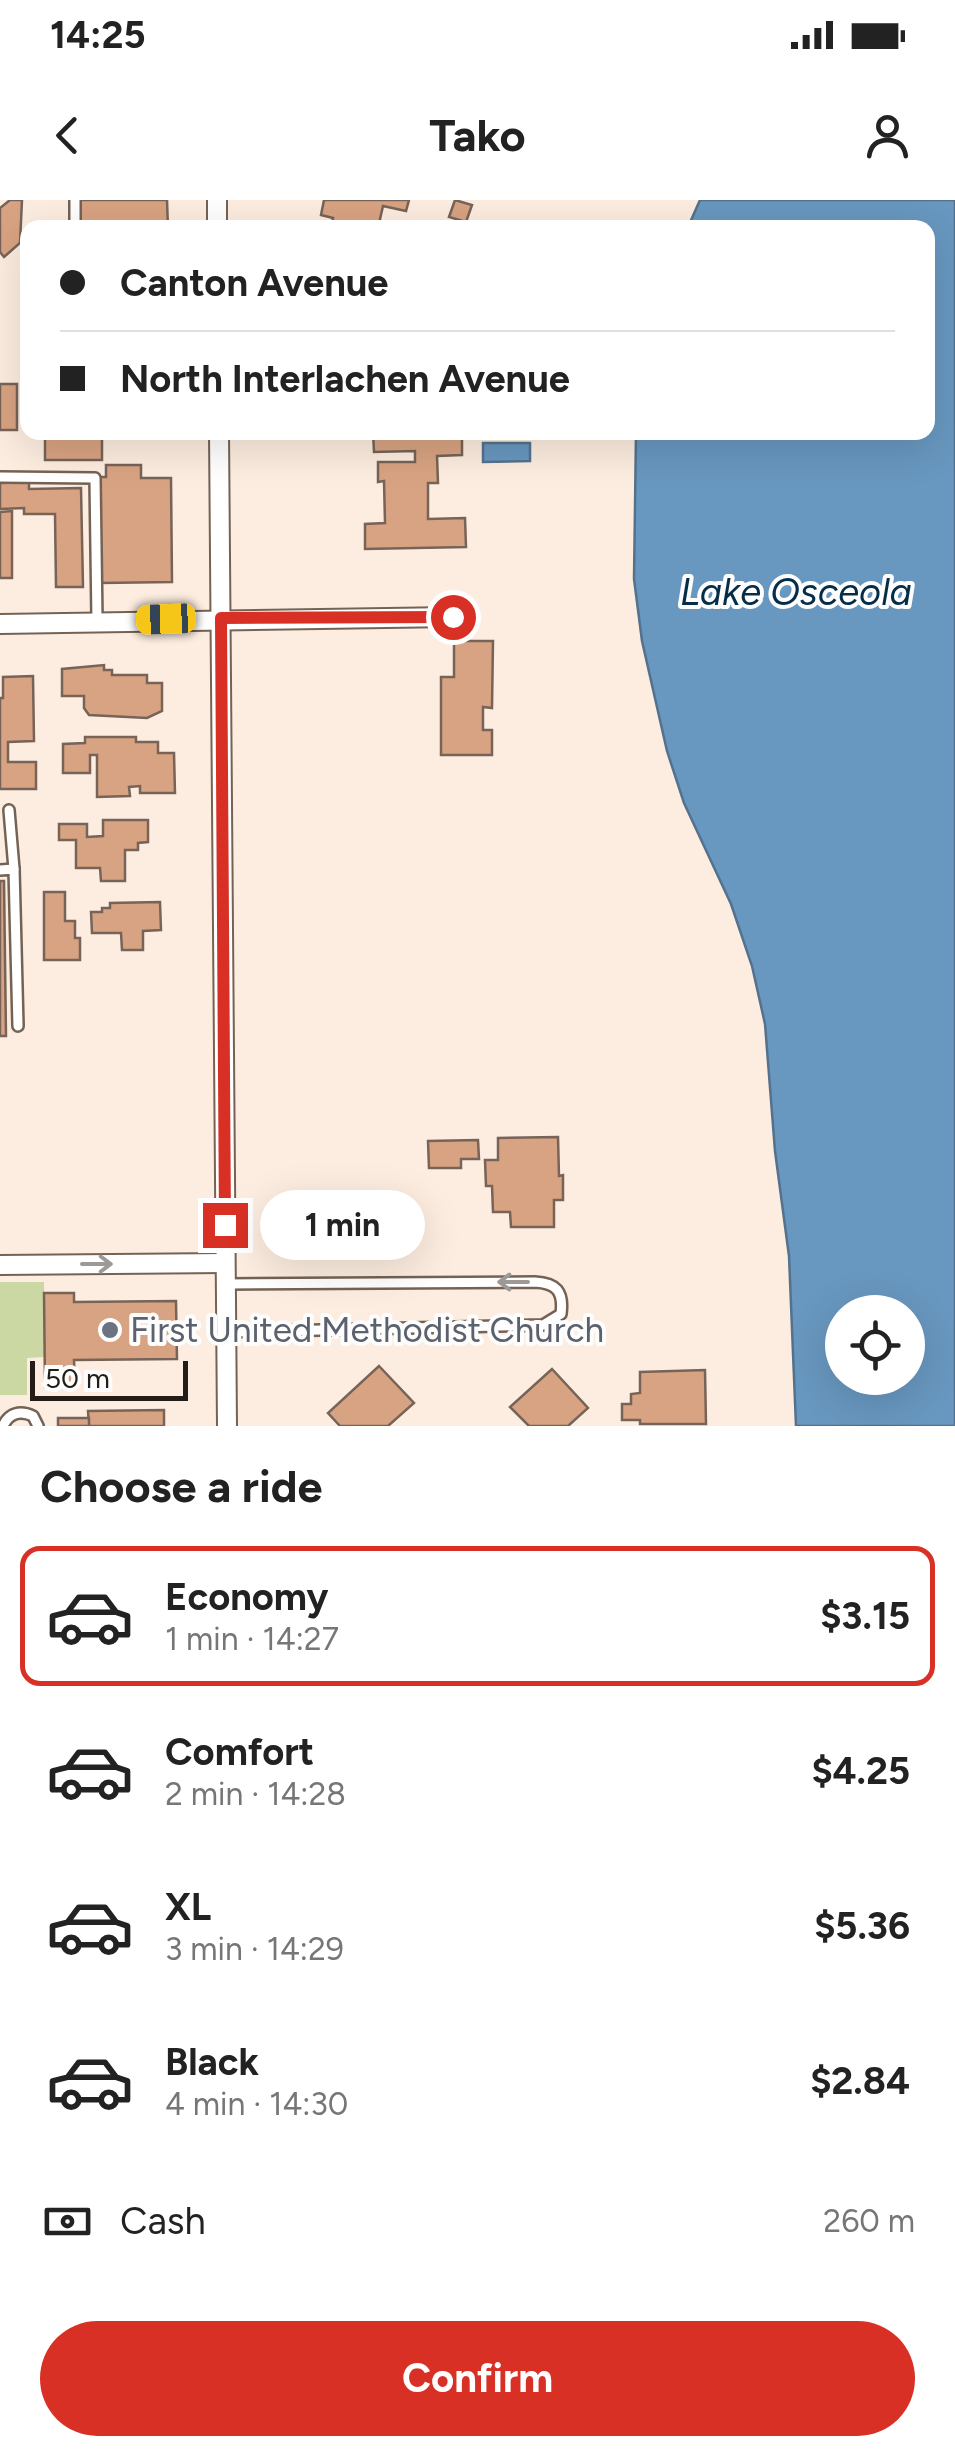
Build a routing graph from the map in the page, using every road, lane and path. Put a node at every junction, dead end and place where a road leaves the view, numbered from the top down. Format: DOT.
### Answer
graph roads {
  1 [pos="219,440"];
  2 [pos="0,478"];
  3 [pos="453,617"];
  4 [pos="221,618"];
  5 [pos="97,621"];
  6 [pos="0,624"];
  7 [pos="9,810"];
  8 [pos="14,869"];
  9 [pos="0,870"];
  10 [pos="18,1026"];
  11 [pos="225,1263"];
  12 [pos="0,1265"];
  13 [pos="226,1284"];
  14 [pos="226,1332"];
  15 [pos="3,1426"];
  16 [pos="38,1426"];
  17 [pos="227,1426"];
  1 -- 4 [label="street"];
  2 -- 5 [label="lane"];
  3 -- 4 [label="street"];
  4 -- 5 [label="street"];
  4 -- 11 [label="street"];
  5 -- 6 [label="street"];
  7 -- 8 [label="lane"];
  8 -- 9 [label="lane"];
  8 -- 10 [label="lane"];
  12 -- 11 [label="street, one-way"];
  11 -- 13 [label="street"];
  13 -- 14 [label="street"];
  14 -- 13 [label="lane, one-way"];
  14 -- 17 [label="street"];
  15 -- 16 [label="lane"];
}
